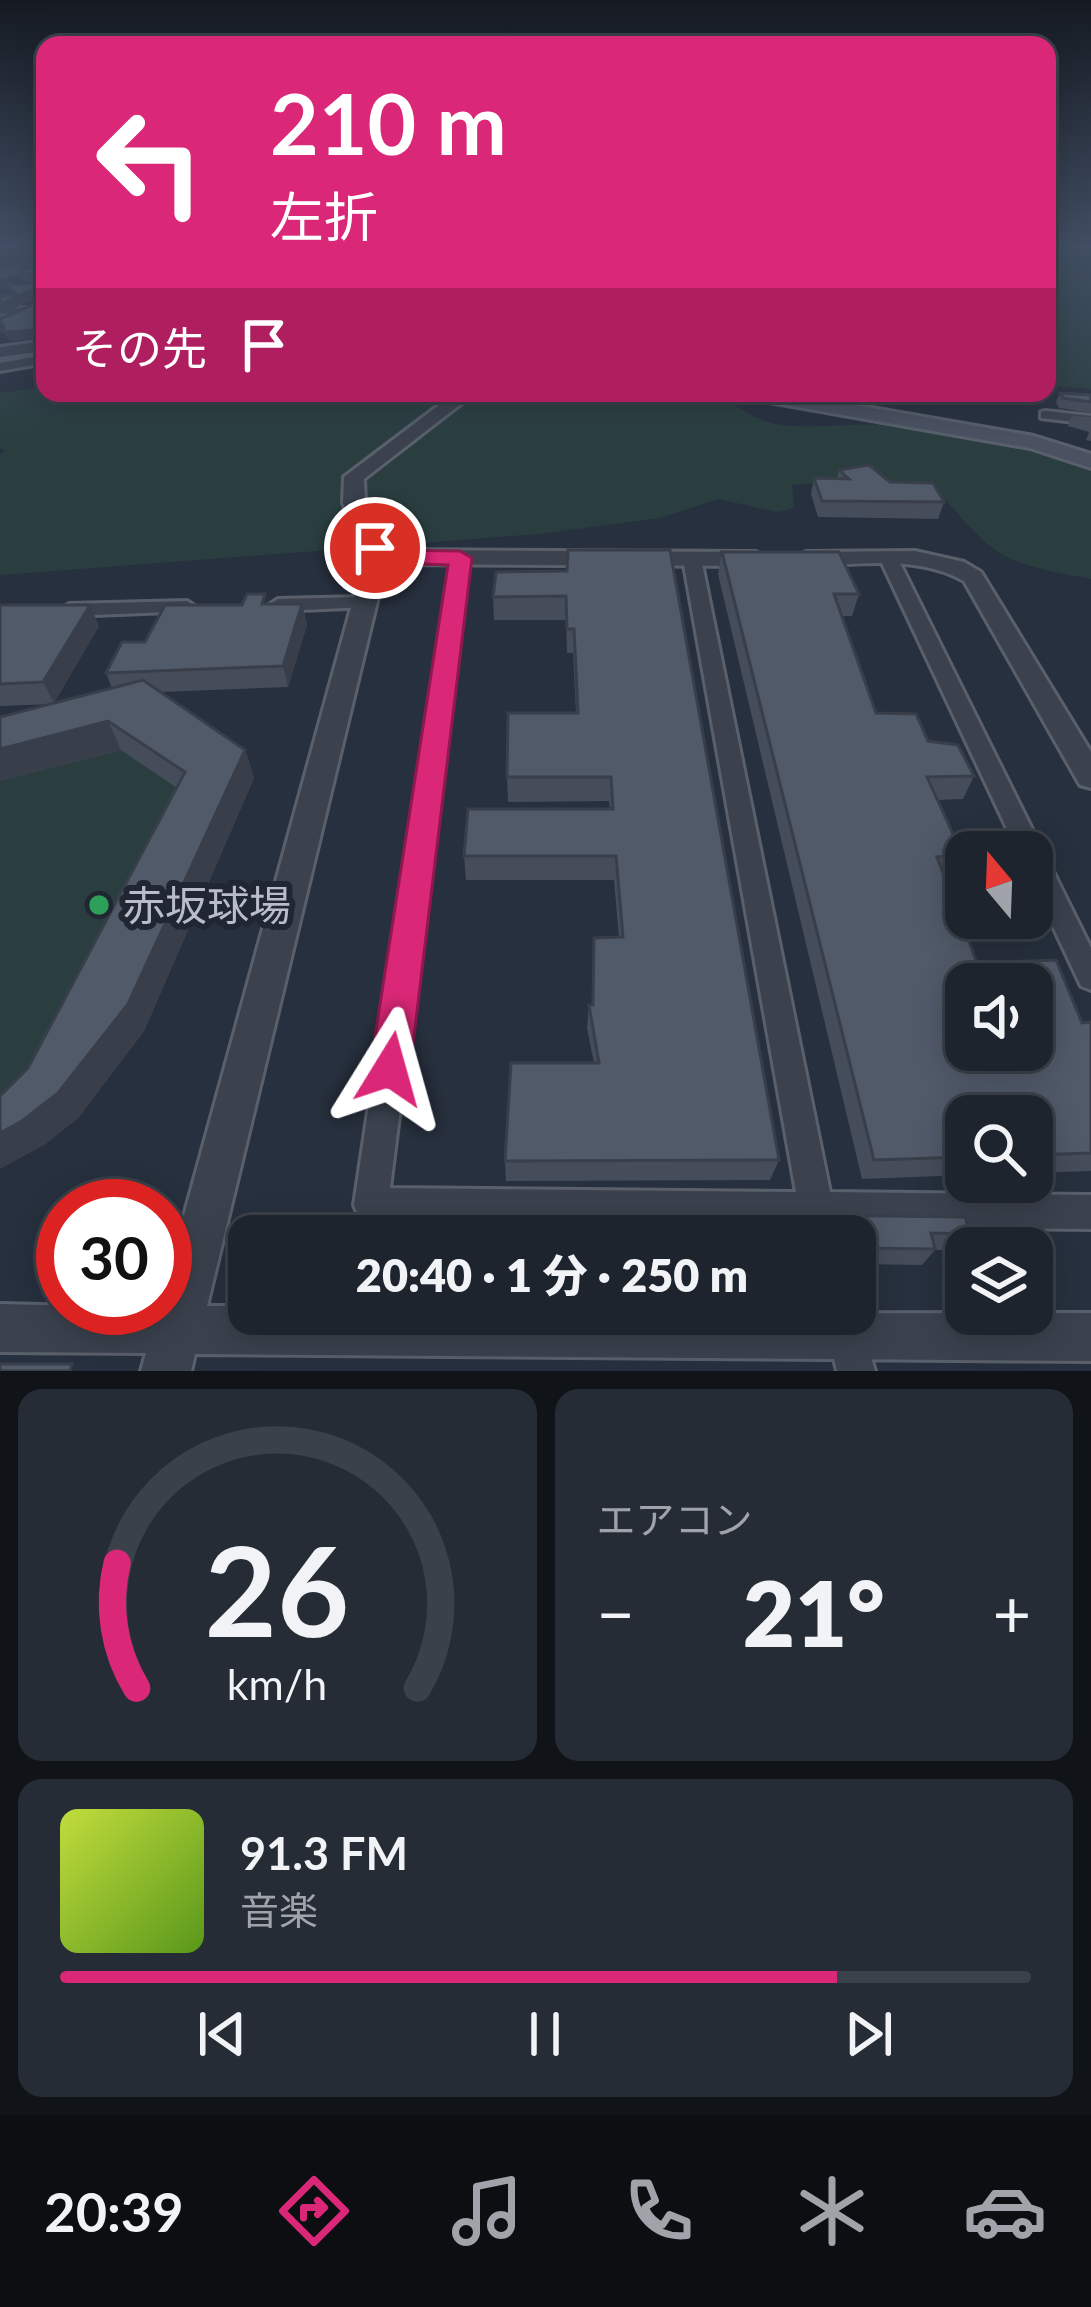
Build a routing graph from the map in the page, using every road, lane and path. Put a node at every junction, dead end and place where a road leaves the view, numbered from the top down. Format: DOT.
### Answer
graph roads {
  1 [pos="12,312"];
  2 [pos="25,313"];
  3 [pos="36,315"];
  4 [pos="0,324"];
  5 [pos="36,347"];
  6 [pos="0,352"];
  7 [pos="36,361"];
  8 [pos="0,367"];
  9 [pos="454,402"];
  10 [pos="803,402"];
  11 [pos="1091,420"];
  12 [pos="1041,444"];
  13 [pos="1091,460"];
  14 [pos="376,557"];
  15 [pos="460,558"];
  16 [pos="692,559"];
  17 [pos="889,560"];
  18 [pos="362,603"];
  19 [pos="249,606"];
  20 [pos="203,607"];
  21 [pos="45,611"];
  22 [pos="1091,777"];
  23 [pos="1020,831"];
  24 [pos="1053,899"];
  25 [pos="1091,977"];
  26 [pos="816,1209"];
  27 [pos="1091,1212"];
  28 [pos="0,1328"];
  29 [pos="1091,1337"];
  30 [pos="172,1350"];
  31 [pos="852,1354"];
  1 -- 2 [label="street"];
  2 -- 3 [label="street"];
  2 -- 4 [label="street"];
  5 -- 6 [label="street"];
  7 -- 8 [label="street"];
  9 -- 14 [label="street"];
  10 -- 12 [label="main road"];
  11 -- 12 [label="street"];
  12 -- 13 [label="main road"];
  14 -- 15 [label="street"];
  14 -- 18 [label="street"];
  15 -- 16 [label="street"];
  15 -- 26 [label="street"];
  16 -- 17 [label="street"];
  16 -- 26 [label="street"];
  17 -- 22 [label="street"];
  17 -- 23 [label="street"];
  18 -- 19 [label="street"];
  18 -- 30 [label="street"];
  20 -- 21 [label="street"];
  24 -- 25 [label="street"];
  26 -- 27 [label="street"];
  28 -- 30 [label="street"];
  29 -- 31 [label="street"];
  30 -- 31 [label="street"];
}
